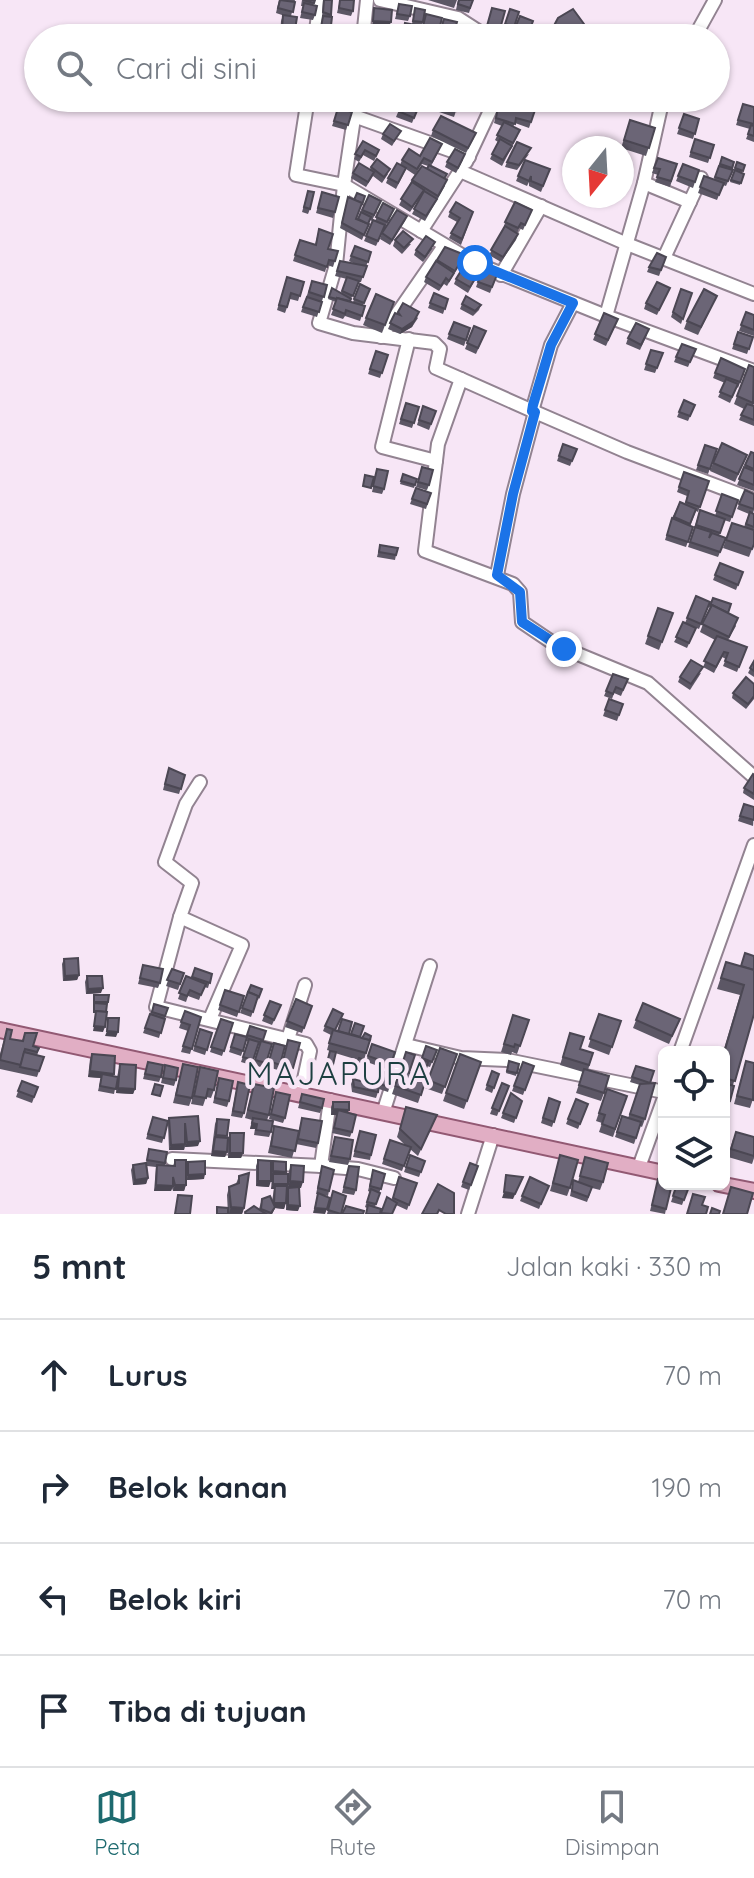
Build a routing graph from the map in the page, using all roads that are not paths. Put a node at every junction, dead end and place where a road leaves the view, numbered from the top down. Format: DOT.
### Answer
graph roads {
  1 [pos="320,0"];
  2 [pos="367,0"];
  3 [pos="380,0"];
  4 [pos="715,0"];
  5 [pos="317,24"];
  6 [pos="364,24"];
  7 [pos="467,24"];
  8 [pos="702,24"];
  9 [pos="306,112"];
  10 [pos="355,112"];
  11 [pos="490,112"];
  12 [pos="660,112"];
  13 [pos="354,116"];
  14 [pos="469,157"];
  15 [pos="460,171"];
  16 [pos="701,178"];
  17 [pos="644,183"];
  18 [pos="344,185"];
  19 [pos="690,202"];
  20 [pos="541,206"];
  21 [pos="421,231"];
  22 [pos="627,244"];
  23 [pos="444,246"];
  24 [pos="664,258"];
  25 [pos="501,275"];
  26 [pos="754,294"];
  27 [pos="573,303"];
  28 [pos="606,316"];
  29 [pos="381,337"];
  30 [pos="409,339"];
  31 [pos="753,367"];
  32 [pos="461,379"];
  33 [pos="533,411"];
  34 [pos="436,461"];
  35 [pos="754,500"];
  36 [pos="497,575"];
  37 [pos="754,777"];
  38 [pos="200,782"];
  39 [pos="754,845"];
  40 [pos="180,917"];
  41 [pos="430,966"];
  42 [pos="305,985"];
  43 [pos="210,1019"];
  44 [pos="0,1030"];
  45 [pos="288,1039"];
  46 [pos="406,1045"];
  47 [pos="682,1046"];
  48 [pos="658,1091"];
  49 [pos="301,1093"];
  50 [pos="330,1100"];
  51 [pos="384,1110"];
  52 [pos="658,1115"];
  53 [pos="493,1135"];
  54 [pos="172,1159"];
  55 [pos="321,1166"];
  56 [pos="639,1167"];
  57 [pos="658,1172"];
  58 [pos="394,1178"];
  59 [pos="730,1186"];
  60 [pos="754,1191"];
  61 [pos="468,1214"];
  1 -- 5 [label="street"];
  2 -- 6 [label="street"];
  3 -- 7 [label="street"];
  4 -- 8 [label="street"];
  9 -- 18 [label="street"];
  10 -- 13 [label="street"];
  11 -- 14 [label="street"];
  12 -- 17 [label="street"];
  13 -- 14 [label="street"];
  13 -- 18 [label="street"];
  14 -- 15 [label="street"];
  15 -- 20 [label="street"];
  15 -- 21 [label="street"];
  16 -- 19 [label="street"];
  17 -- 19 [label="street"];
  17 -- 22 [label="street"];
  18 -- 21 [label="street"];
  18 -- 29 [label="street"];
  19 -- 24 [label="street"];
  20 -- 22 [label="street"];
  20 -- 25 [label="street"];
  21 -- 23 [label="street"];
  22 -- 24 [label="street"];
  22 -- 28 [label="street"];
  23 -- 25 [label="street"];
  23 -- 29 [label="street"];
  24 -- 26 [label="street"];
  25 -- 27 [label="street"];
  27 -- 28 [label="street"];
  27 -- 33 [label="street"];
  28 -- 31 [label="street"];
  29 -- 30 [label="street"];
  30 -- 32 [label="street"];
  30 -- 34 [label="street"];
  32 -- 33 [label="street"];
  32 -- 34 [label="street"];
  33 -- 35 [label="street"];
  33 -- 36 [label="street"];
  34 -- 36 [label="street"];
  36 -- 37 [label="street"];
  38 -- 40 [label="street"];
  39 -- 47 [label="street"];
  40 -- 43 [label="street"];
  40 -- 43 [label="street"];
  41 -- 46 [label="street"];
  42 -- 45 [label="street"];
  43 -- 45 [label="street"];
  44 -- 49 [label="main road"];
  45 -- 49 [label="street"];
  46 -- 48 [label="street"];
  46 -- 51 [label="street"];
  49 -- 50 [label="main road"];
  50 -- 51 [label="main road"];
  50 -- 55 [label="street"];
  51 -- 53 [label="main road"];
  52 -- 56 [label="street"];
  53 -- 56 [label="main road"];
  53 -- 61 [label="street"];
  54 -- 55 [label="street"];
  55 -- 58 [label="street"];
  56 -- 57 [label="main road"];
  59 -- 60 [label="main road"];
}
